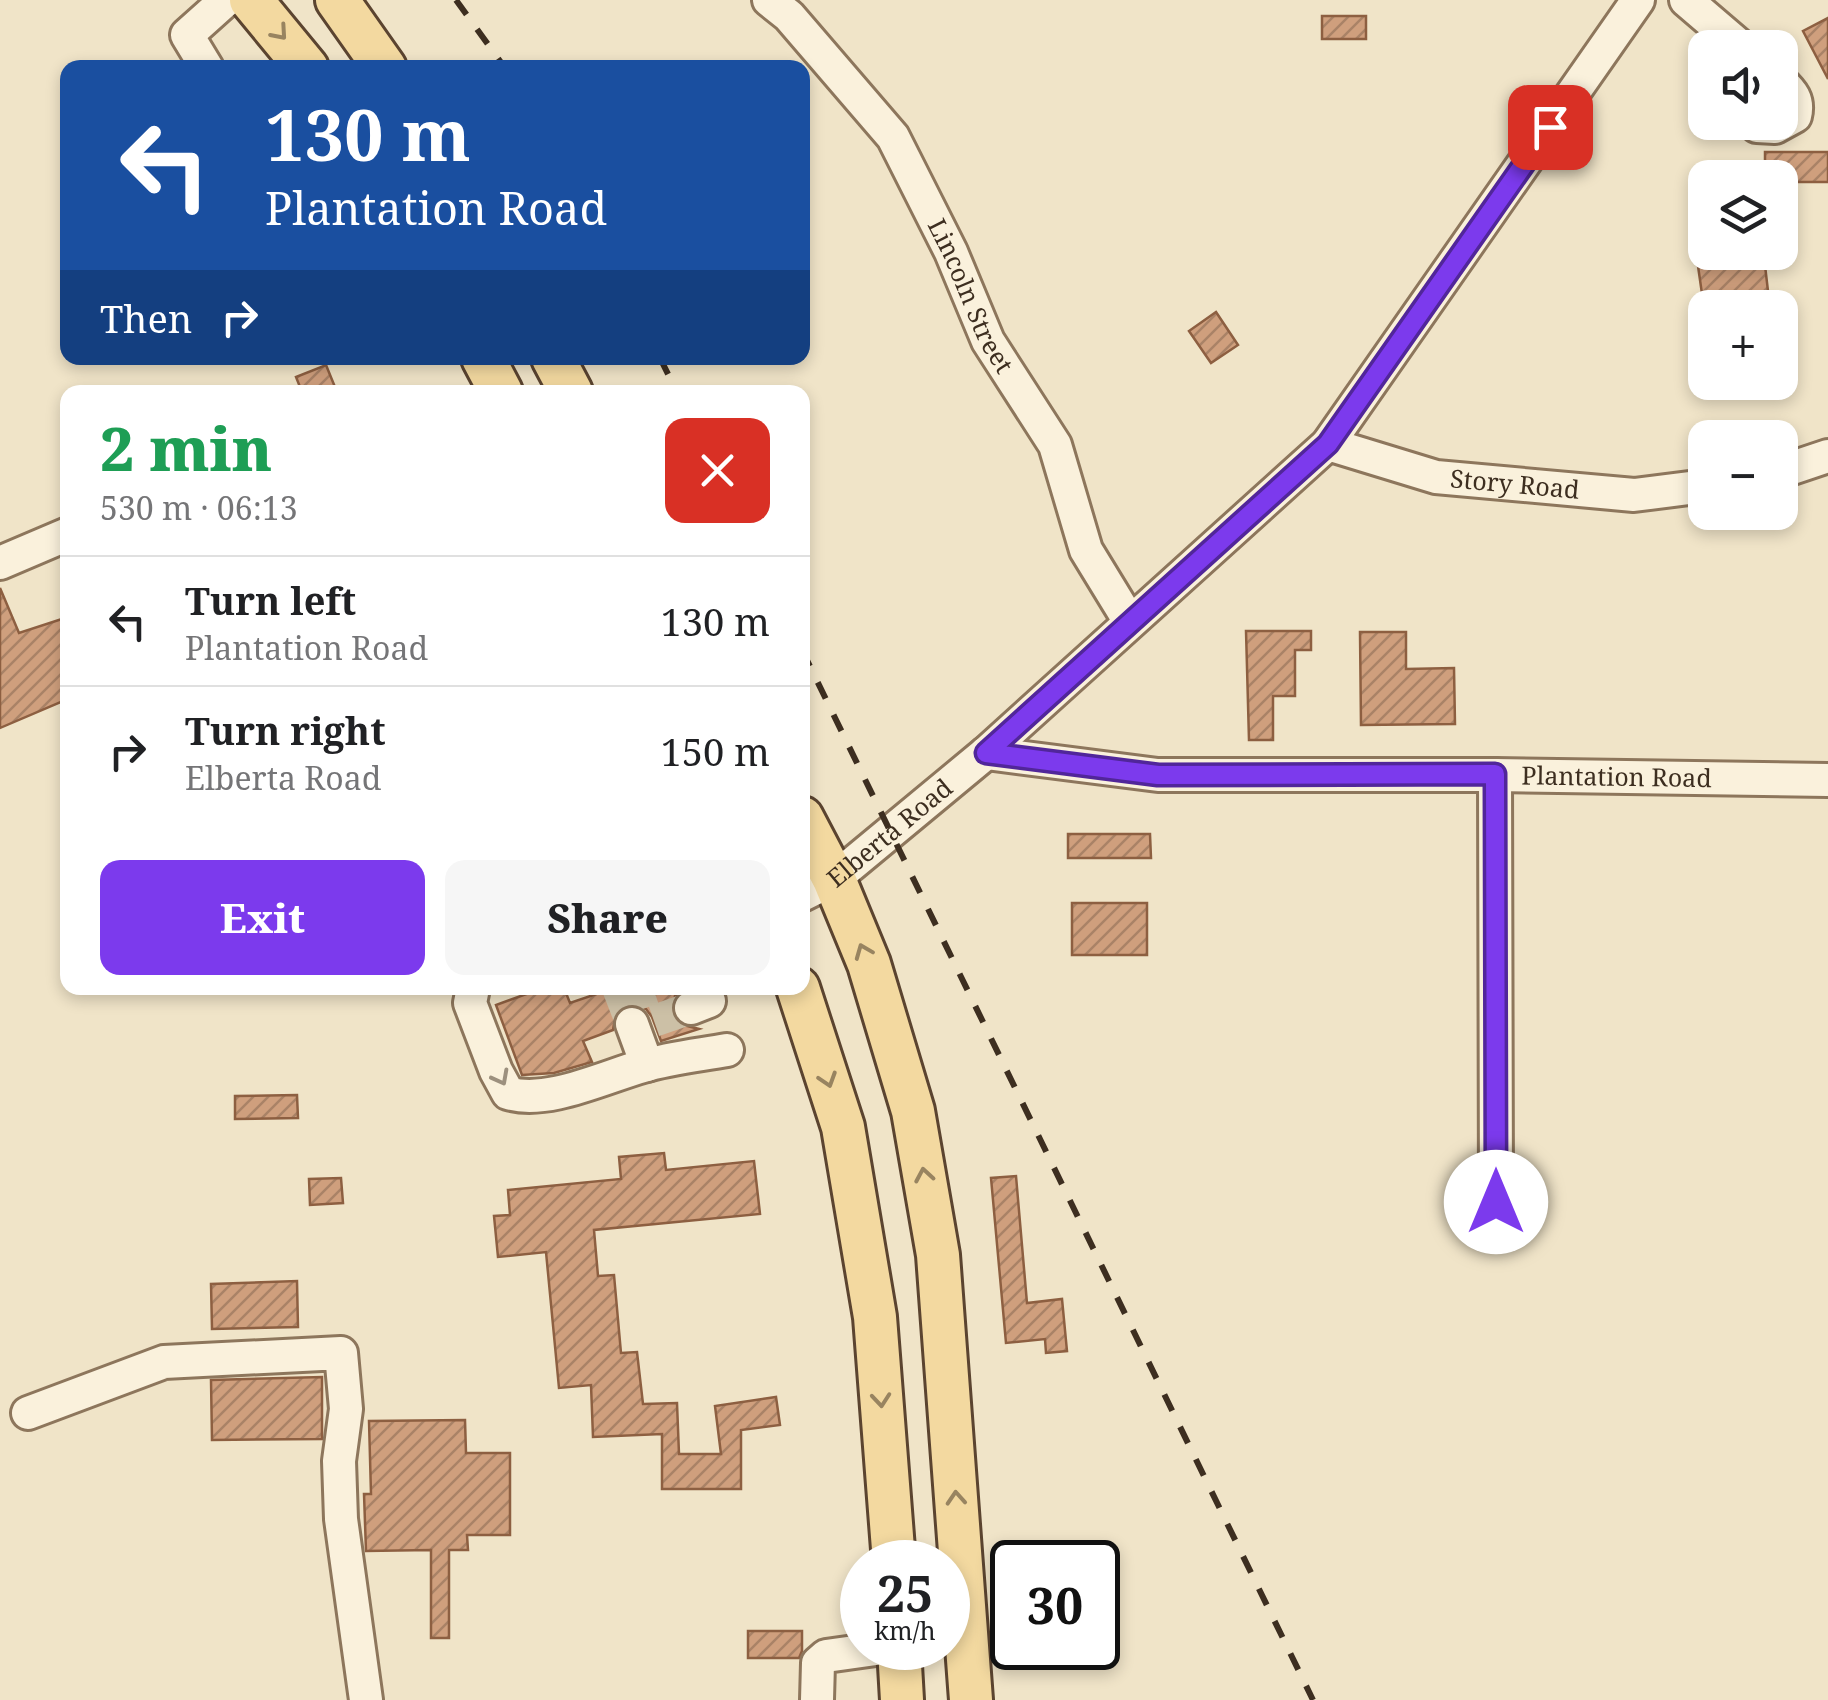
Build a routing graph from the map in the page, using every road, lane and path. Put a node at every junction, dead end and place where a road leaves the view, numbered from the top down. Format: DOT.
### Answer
graph roads {
  1 [pos="226,0"];
  2 [pos="251,0"];
  3 [pos="337,0"];
  4 [pos="769,0"];
  5 [pos="1638,0"];
  6 [pos="1693,6"];
  7 [pos="1707,30"];
  8 [pos="1721,30"];
  9 [pos="203,60"];
  10 [pos="300,60"];
  11 [pos="380,60"];
  12 [pos="1328,444"];
  13 [pos="1828,456"];
  14 [pos="1798,466"];
  15 [pos="1688,488"];
  16 [pos="60,537"];
  17 [pos="0,563"];
  18 [pos="1130,622"];
  19 [pos="986,753"];
  20 [pos="1495,774"];
  21 [pos="1828,780"];
  22 [pos="810,852"];
  23 [pos="818,887"];
  24 [pos="472,995"];
  25 [pos="800,995"];
  26 [pos="640,1024"];
  27 [pos="727,1050"];
  28 [pos="648,1065"];
  29 [pos="1496,1202"];
  30 [pos="28,1413"];
  31 [pos="892,1540"];
  32 [pos="840,1654"];
  33 [pos="900,1670"];
  34 [pos="366,1700"];
  35 [pos="817,1700"];
  36 [pos="902,1700"];
  37 [pos="971,1700"];
  1 -- 9 [label="street"];
  2 -- 10 [label="main road, one-way"];
  3 -- 11 [label="main road"];
  4 -- 18 [label="street, Lincoln Street"];
  5 -- 12 [label="street, Elberta Road"];
  6 -- 7 [label="street"];
  6 -- 8 [label="street"];
  12 -- 15 [label="street, Story Road"];
  12 -- 18 [label="street, Elberta Road"];
  13 -- 14 [label="street"];
  16 -- 17 [label="street"];
  18 -- 19 [label="street, Elberta Road"];
  19 -- 20 [label="street, Plantation Road"];
  19 -- 23 [label="street, Elberta Road"];
  20 -- 21 [label="street, Plantation Road"];
  20 -- 29 [label="street"];
  22 -- 23 [label="main road"];
  37 -- 23 [label="main road, one-way"];
  24 -- 28 [label="street, one-way"];
  25 -- 31 [label="main road, one-way"];
  26 -- 28 [label="street"];
  27 -- 28 [label="street"];
  30 -- 34 [label="street"];
  32 -- 35 [label="street"];
  33 -- 36 [label="main road"];
}
